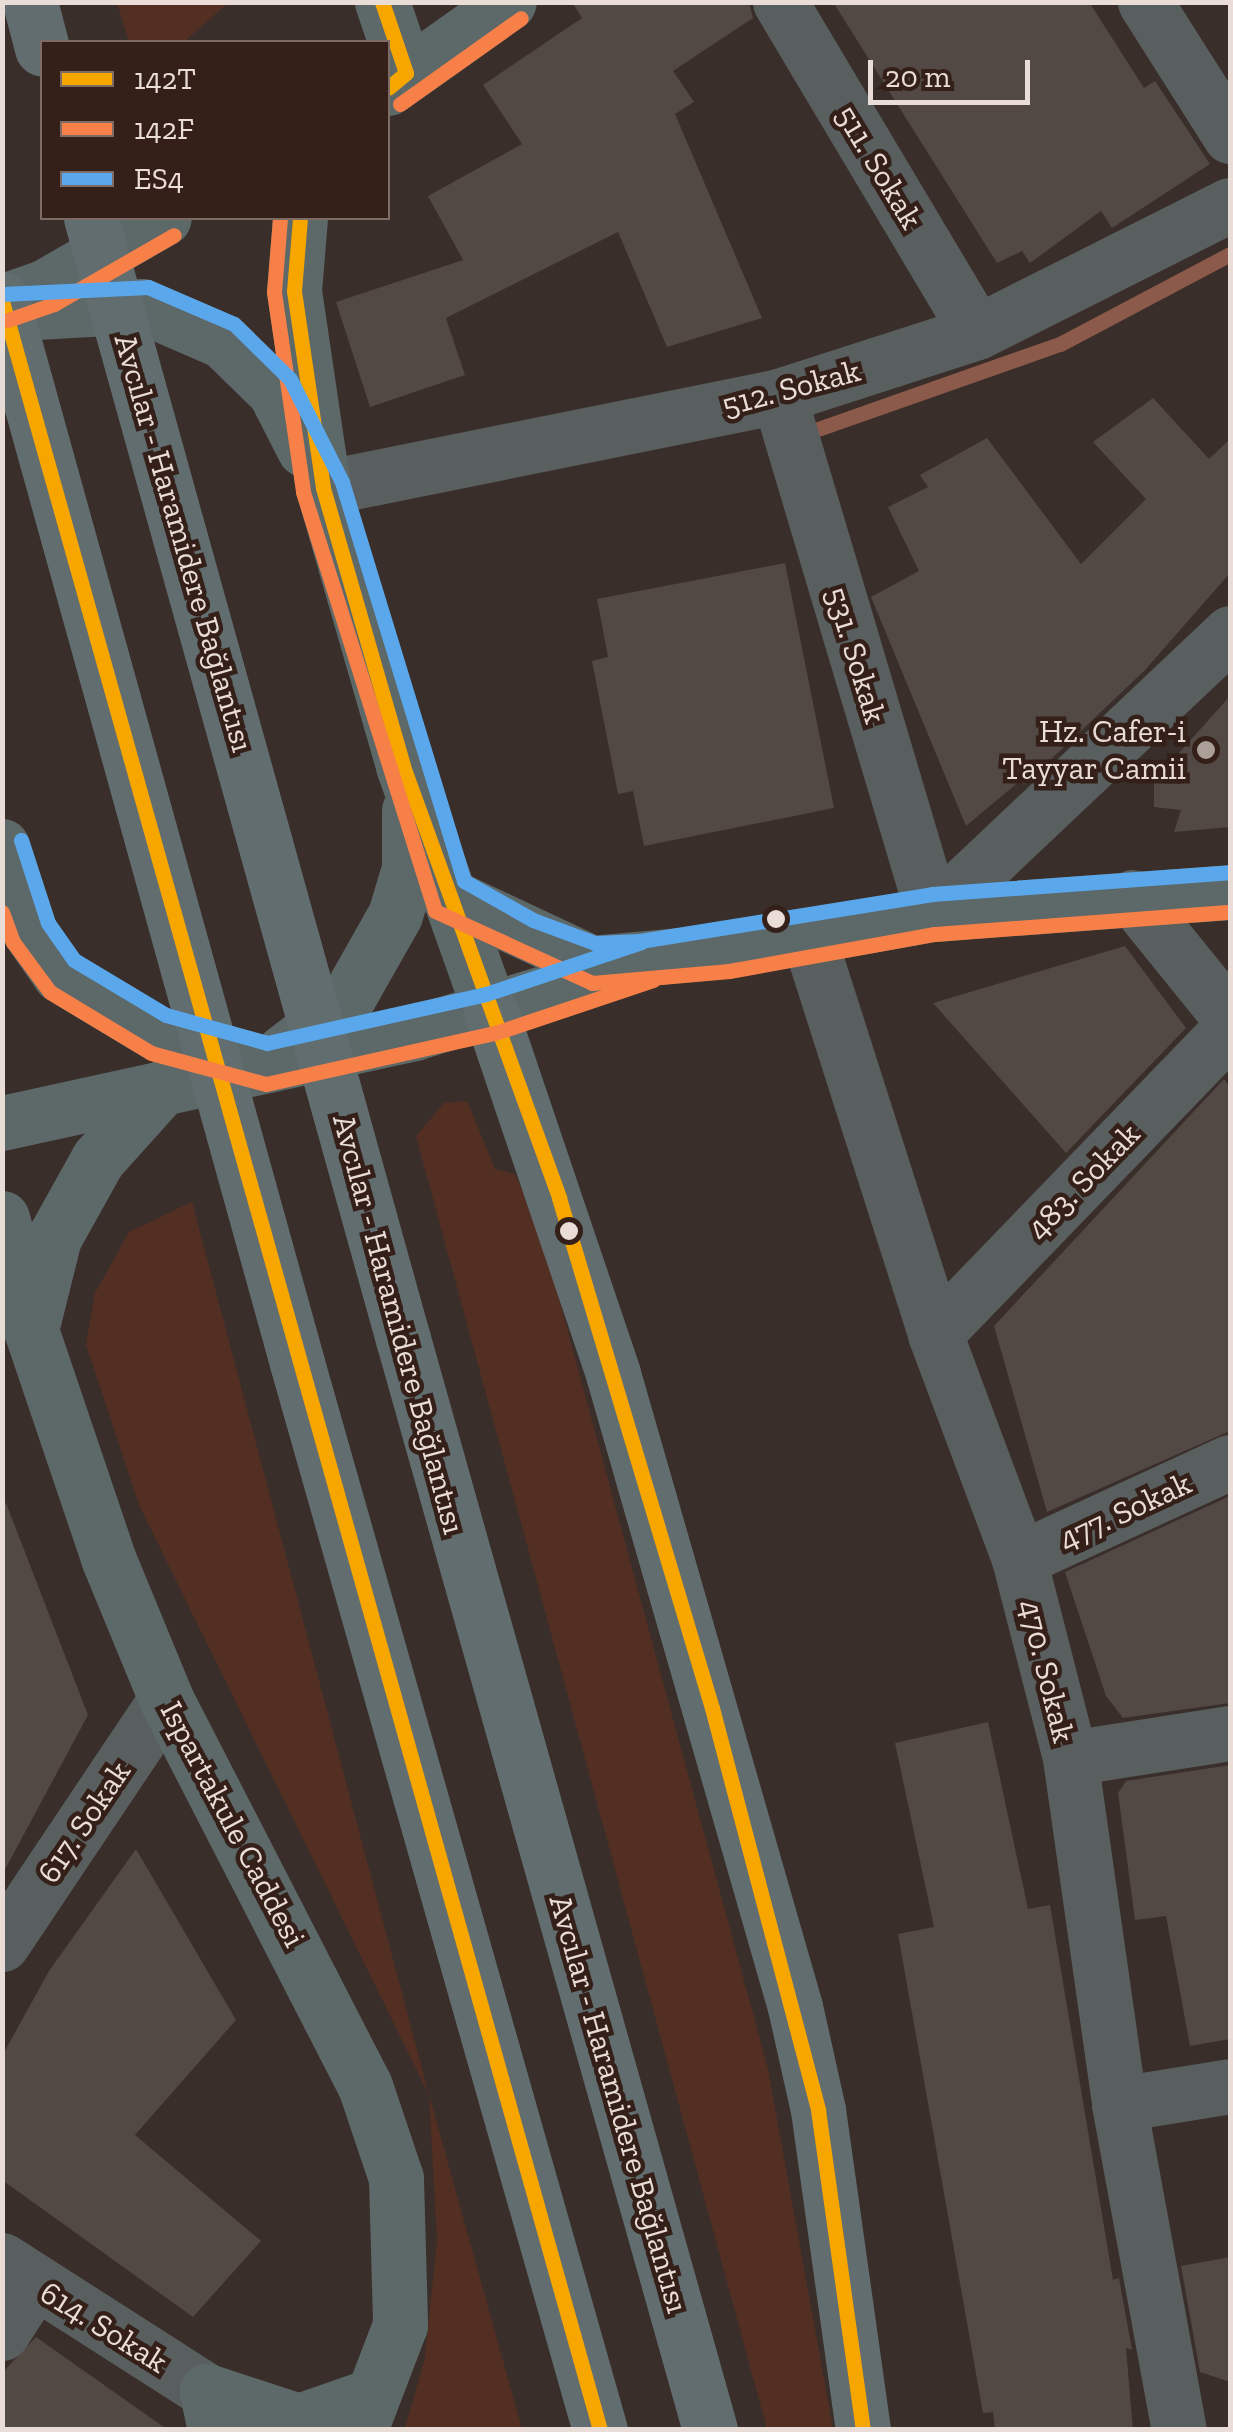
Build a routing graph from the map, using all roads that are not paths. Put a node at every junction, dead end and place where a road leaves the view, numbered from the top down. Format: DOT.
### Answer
graph roads {
  1 [pos="30,2"];
  2 [pos="382,2"];
  3 [pos="509,2"];
  4 [pos="780,2"];
  5 [pos="1145,2"];
  6 [pos="40,40"];
  7 [pos="388,40"];
  8 [pos="390,55"];
  9 [pos="394,82"];
  10 [pos="1230,136"];
  11 [pos="1230,205"];
  12 [pos="92,220"];
  13 [pos="161,220"];
  14 [pos="300,220"];
  15 [pos="2,300"];
  16 [pos="2,314"];
  17 [pos="977,332"];
  18 [pos="779,396"];
  19 [pos="323,488"];
  20 [pos="1230,634"];
  21 [pos="403,766"];
  22 [pos="2,846"];
  23 [pos="1230,892"];
  24 [pos="447,895"];
  25 [pos="1132,897"];
  26 [pos="933,914"];
  27 [pos="808,938"];
  28 [pos="642,961"];
  29 [pos="491,1013"];
  30 [pos="1230,1018"];
  31 [pos="1230,1028"];
  32 [pos="268,1064"];
  33 [pos="162,1088"];
  34 [pos="2,1124"];
  35 [pos="2,1218"];
  36 [pos="17,1312"];
  37 [pos="935,1334"];
  38 [pos="1230,1462"];
  39 [pos="1018,1559"];
  40 [pos="166,1700"];
  41 [pos="1230,1733"];
  42 [pos="1070,1758"];
  43 [pos="2,1944"];
  44 [pos="1230,2086"];
  45 [pos="1120,2104"];
  46 [pos="18,2272"];
  47 [pos="571,2324"];
  48 [pos="2,2334"];
  49 [pos="211,2410"];
  50 [pos="364,2413"];
  51 [pos="296,2425"];
  52 [pos="572,2430"];
  53 [pos="600,2430"];
  54 [pos="710,2430"];
  55 [pos="863,2430"];
  56 [pos="1179,2430"];
  1 -- 6 [label="highway"];
  2 -- 7 [label="main road"];
  3 -- 9 [label="main road"];
  4 -- 17 [label="street, 511. Sokak"];
  5 -- 10 [label="street"];
  8 -- 9 [label="main road"];
  11 -- 17 [label="street, 512. Sokak"];
  12 -- 54 [label="highway, Avcılar - Haramidere Bağlantısı, bridge"];
  13 -- 15 [label="main road"];
  14 -- 19 [label="main road"];
  15 -- 47 [label="highway, bridge"];
  16 -- 19 [label="main road"];
  17 -- 18 [label="street, 512. Sokak"];
  18 -- 19 [label="street, 512. Sokak"];
  18 -- 26 [label="street, 531. Sokak"];
  19 -- 21 [label="main road"];
  20 -- 26 [label="street"];
  21 -- 24 [label="main road"];
  21 -- 32 [label="main road"];
  22 -- 32 [label="main road"];
  23 -- 25 [label="main road"];
  24 -- 28 [label="main road"];
  24 -- 29 [label="main road"];
  25 -- 26 [label="main road"];
  25 -- 30 [label="street"];
  26 -- 27 [label="main road"];
  27 -- 28 [label="main road"];
  27 -- 37 [label="street, 470. Sokak"];
  28 -- 29 [label="main road"];
  29 -- 32 [label="main road"];
  29 -- 55 [label="highway"];
  31 -- 37 [label="street, 483. Sokak"];
  32 -- 33 [label="main road"];
  33 -- 34 [label="main road"];
  33 -- 36 [label="main road"];
  35 -- 36 [label="main road, Ispartakule Caddesi"];
  36 -- 40 [label="main road, Ispartakule Caddesi"];
  37 -- 39 [label="street, 470. Sokak"];
  38 -- 39 [label="street, 477. Sokak"];
  39 -- 42 [label="street, 470. Sokak"];
  40 -- 43 [label="street, 617. Sokak"];
  40 -- 50 [label="main road, Ispartakule Caddesi"];
  41 -- 42 [label="street"];
  42 -- 45 [label="street, 470. Sokak"];
  44 -- 45 [label="street"];
  45 -- 56 [label="street, 470. Sokak"];
  46 -- 48 [label="street"];
  46 -- 49 [label="street, 614. Sokak"];
  47 -- 52 [label="highway"];
  47 -- 53 [label="highway"];
  49 -- 51 [label="main road"];
  50 -- 51 [label="main road"];
}
